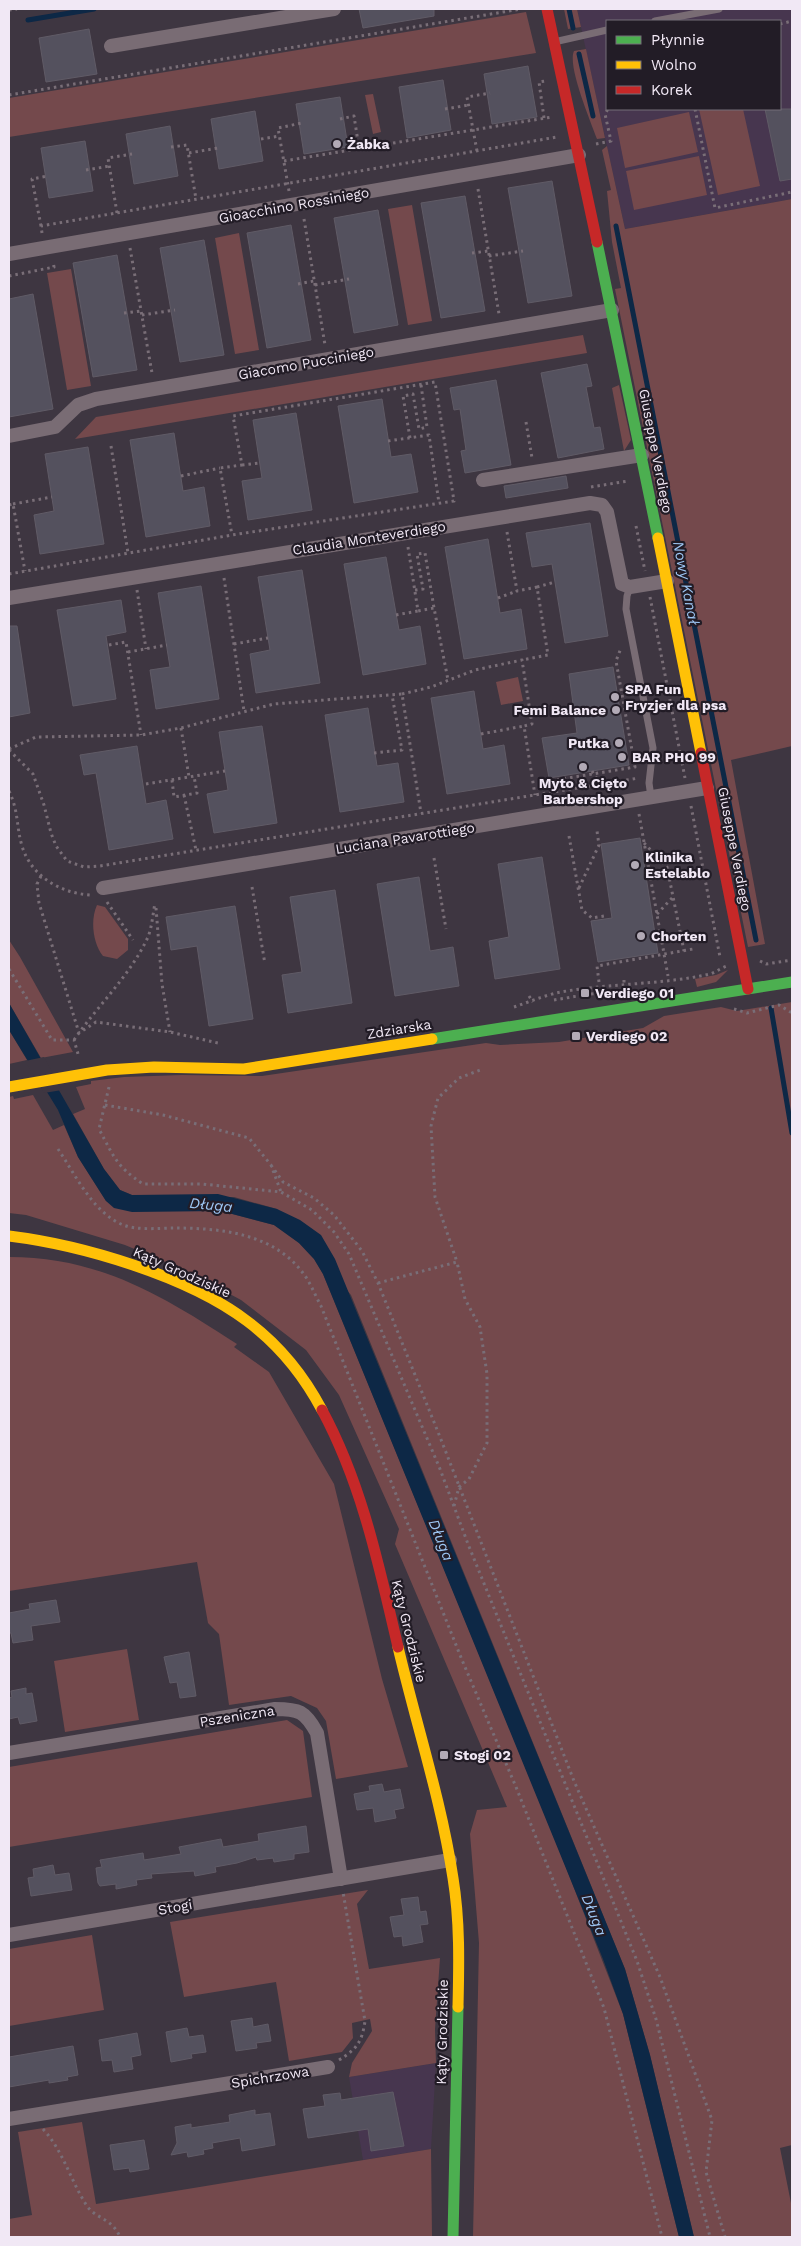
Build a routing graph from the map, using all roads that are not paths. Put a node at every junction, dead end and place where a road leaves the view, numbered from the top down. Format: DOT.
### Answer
graph roads {
  1 [pos="334,9"];
  2 [pos="547,9"];
  3 [pos="719,9"];
  4 [pos="304,11"];
  5 [pos="660,20"];
  6 [pos="606,30"];
  7 [pos="554,42"];
  8 [pos="111,46"];
  9 [pos="579,155"];
  10 [pos="9,254"];
  11 [pos="612,310"];
  12 [pos="9,436"];
  13 [pos="642,455"];
  14 [pos="483,480"];
  15 [pos="667,581"];
  16 [pos="630,588"];
  17 [pos="9,598"];
  18 [pos="708,788"];
  19 [pos="651,797"];
  20 [pos="101,894"];
  21 [pos="792,982"];
  22 [pos="748,989"];
  23 [pos="9,1087"];
  24 [pos="9,1236"];
  25 [pos="9,1753"];
  26 [pos="450,1860"];
  27 [pos="341,1879"];
  28 [pos="9,1935"];
  29 [pos="328,2068"];
  30 [pos="9,2119"];
  31 [pos="453,2237"];
  1 -- 4 [label="street"];
  2 -- 7 [label="street, Giuseppe Verdiego"];
  3 -- 5 [label="lane"];
  4 -- 8 [label="street"];
  6 -- 7 [label="lane"];
  7 -- 9 [label="street, Giuseppe Verdiego"];
  9 -- 10 [label="street, Gioacchino Rossiniego"];
  9 -- 11 [label="street, Giuseppe Verdiego"];
  11 -- 12 [label="street, Giacomo Pucciniego"];
  11 -- 13 [label="street, Giuseppe Verdiego"];
  13 -- 14 [label="street"];
  13 -- 15 [label="street, Giuseppe Verdiego"];
  15 -- 16 [label="street"];
  15 -- 18 [label="street, Giuseppe Verdiego"];
  16 -- 17 [label="street, Claudia Monteverdiego"];
  16 -- 19 [label="lane"];
  18 -- 19 [label="street, Luciana Pavarottiego"];
  18 -- 22 [label="street, Giuseppe Verdiego"];
  19 -- 20 [label="street, Luciana Pavarottiego"];
  21 -- 22 [label="street, Zdziarska"];
  22 -- 23 [label="street, Zdziarska"];
  24 -- 26 [label="street, Kąty Grodziskie"];
  25 -- 27 [label="street, Pszeniczna"];
  26 -- 27 [label="street"];
  26 -- 31 [label="street, Kąty Grodziskie"];
  27 -- 28 [label="street, Stogi"];
  29 -- 30 [label="street, Spichrzowa"];
}
